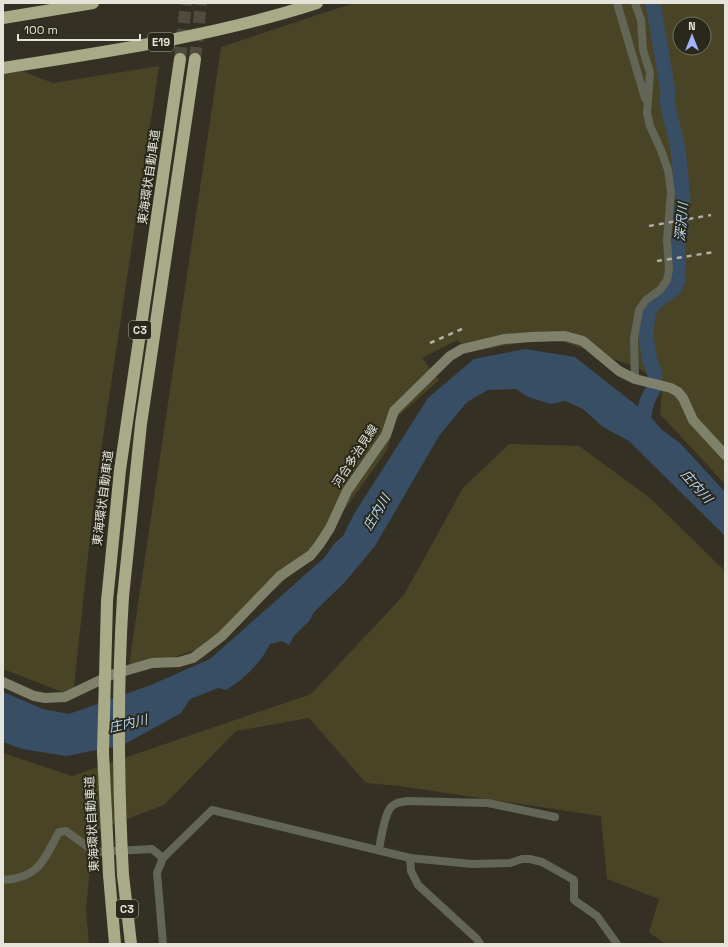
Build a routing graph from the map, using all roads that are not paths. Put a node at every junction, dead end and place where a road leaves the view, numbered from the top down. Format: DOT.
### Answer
graph roads {
  1 [pos="93,3"];
  2 [pos="317,3"];
  3 [pos="617,3"];
  4 [pos="636,3"];
  5 [pos="3,18"];
  6 [pos="180,59"];
  7 [pos="195,60"];
  8 [pos="3,68"];
  9 [pos="647,103"];
  10 [pos="638,380"];
  11 [pos="725,455"];
  12 [pos="3,682"];
  13 [pos="555,817"];
  14 [pos="379,850"];
  15 [pos="163,858"];
  16 [pos="410,858"];
  17 [pos="3,880"];
  18 [pos="115,944"];
  19 [pos="131,944"];
  20 [pos="163,944"];
  21 [pos="480,944"];
  22 [pos="617,944"];
  1 -- 5 [label="highway"];
  2 -- 8 [label="highway, E19"];
  3 -- 9 [label="street"];
  4 -- 9 [label="street"];
  6 -- 18 [label="highway, 東海環状自動車道 / C3, bridge"];
  7 -- 19 [label="highway, C3, bridge"];
  9 -- 10 [label="street"];
  10 -- 11 [label="main road, 河合多治見線"];
  10 -- 12 [label="main road, 河合多治見線"];
  13 -- 14 [label="street"];
  14 -- 15 [label="street"];
  14 -- 16 [label="street"];
  15 -- 17 [label="street"];
  15 -- 20 [label="street"];
  16 -- 21 [label="street"];
  16 -- 22 [label="street"];
}
